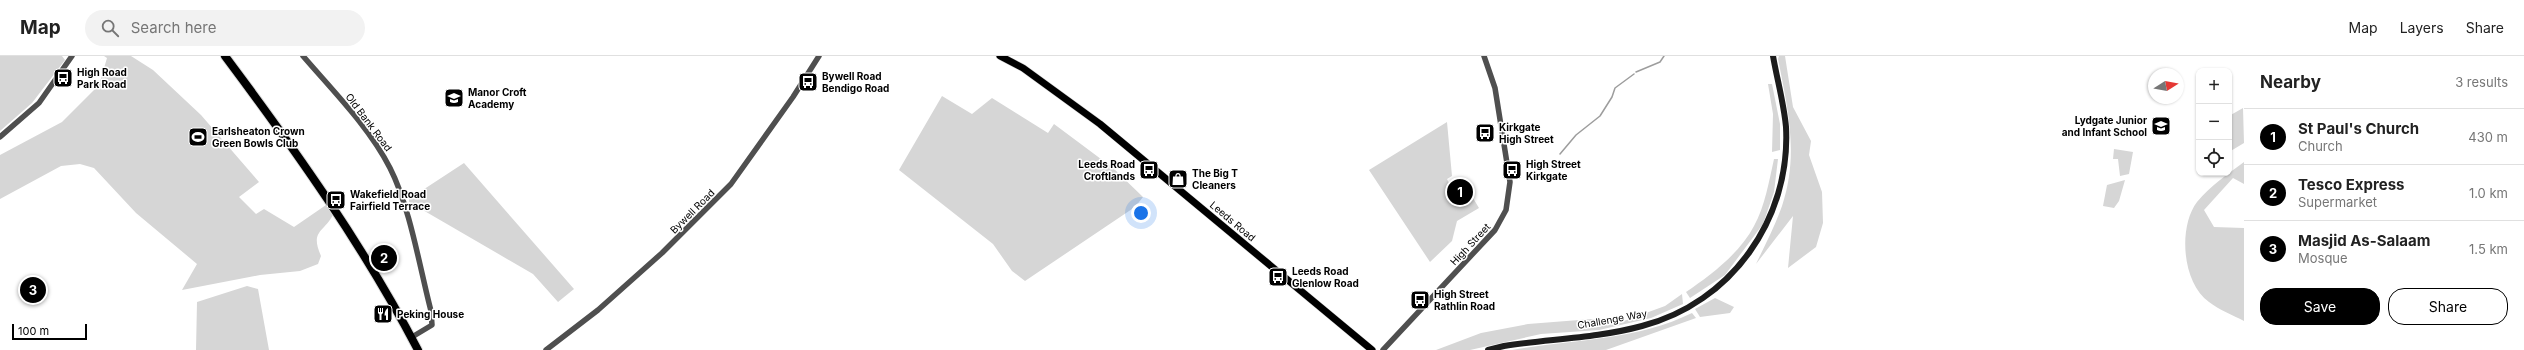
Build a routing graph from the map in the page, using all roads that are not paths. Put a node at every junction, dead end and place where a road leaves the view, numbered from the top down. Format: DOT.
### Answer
graph roads {
  1 [pos="72,56"];
  2 [pos="225,56"];
  3 [pos="303,56"];
  4 [pos="819,56"];
  5 [pos="1000,56"];
  6 [pos="1484,56"];
  7 [pos="1773,56"];
  8 [pos="0,137"];
  9 [pos="412,337"];
  10 [pos="418,350"];
  11 [pos="546,350"];
  12 [pos="1372,350"];
  13 [pos="1383,350"];
  14 [pos="1488,350"];
  1 -- 8 [label="street"];
  2 -- 9 [label="highway"];
  3 -- 9 [label="street, Old Bank Road"];
  4 -- 11 [label="street, Bywell Road"];
  5 -- 12 [label="main road, Leeds Road"];
  6 -- 13 [label="street, High Street"];
  7 -- 14 [label="main road, Challenge Way"];
  9 -- 10 [label="highway"];
}
